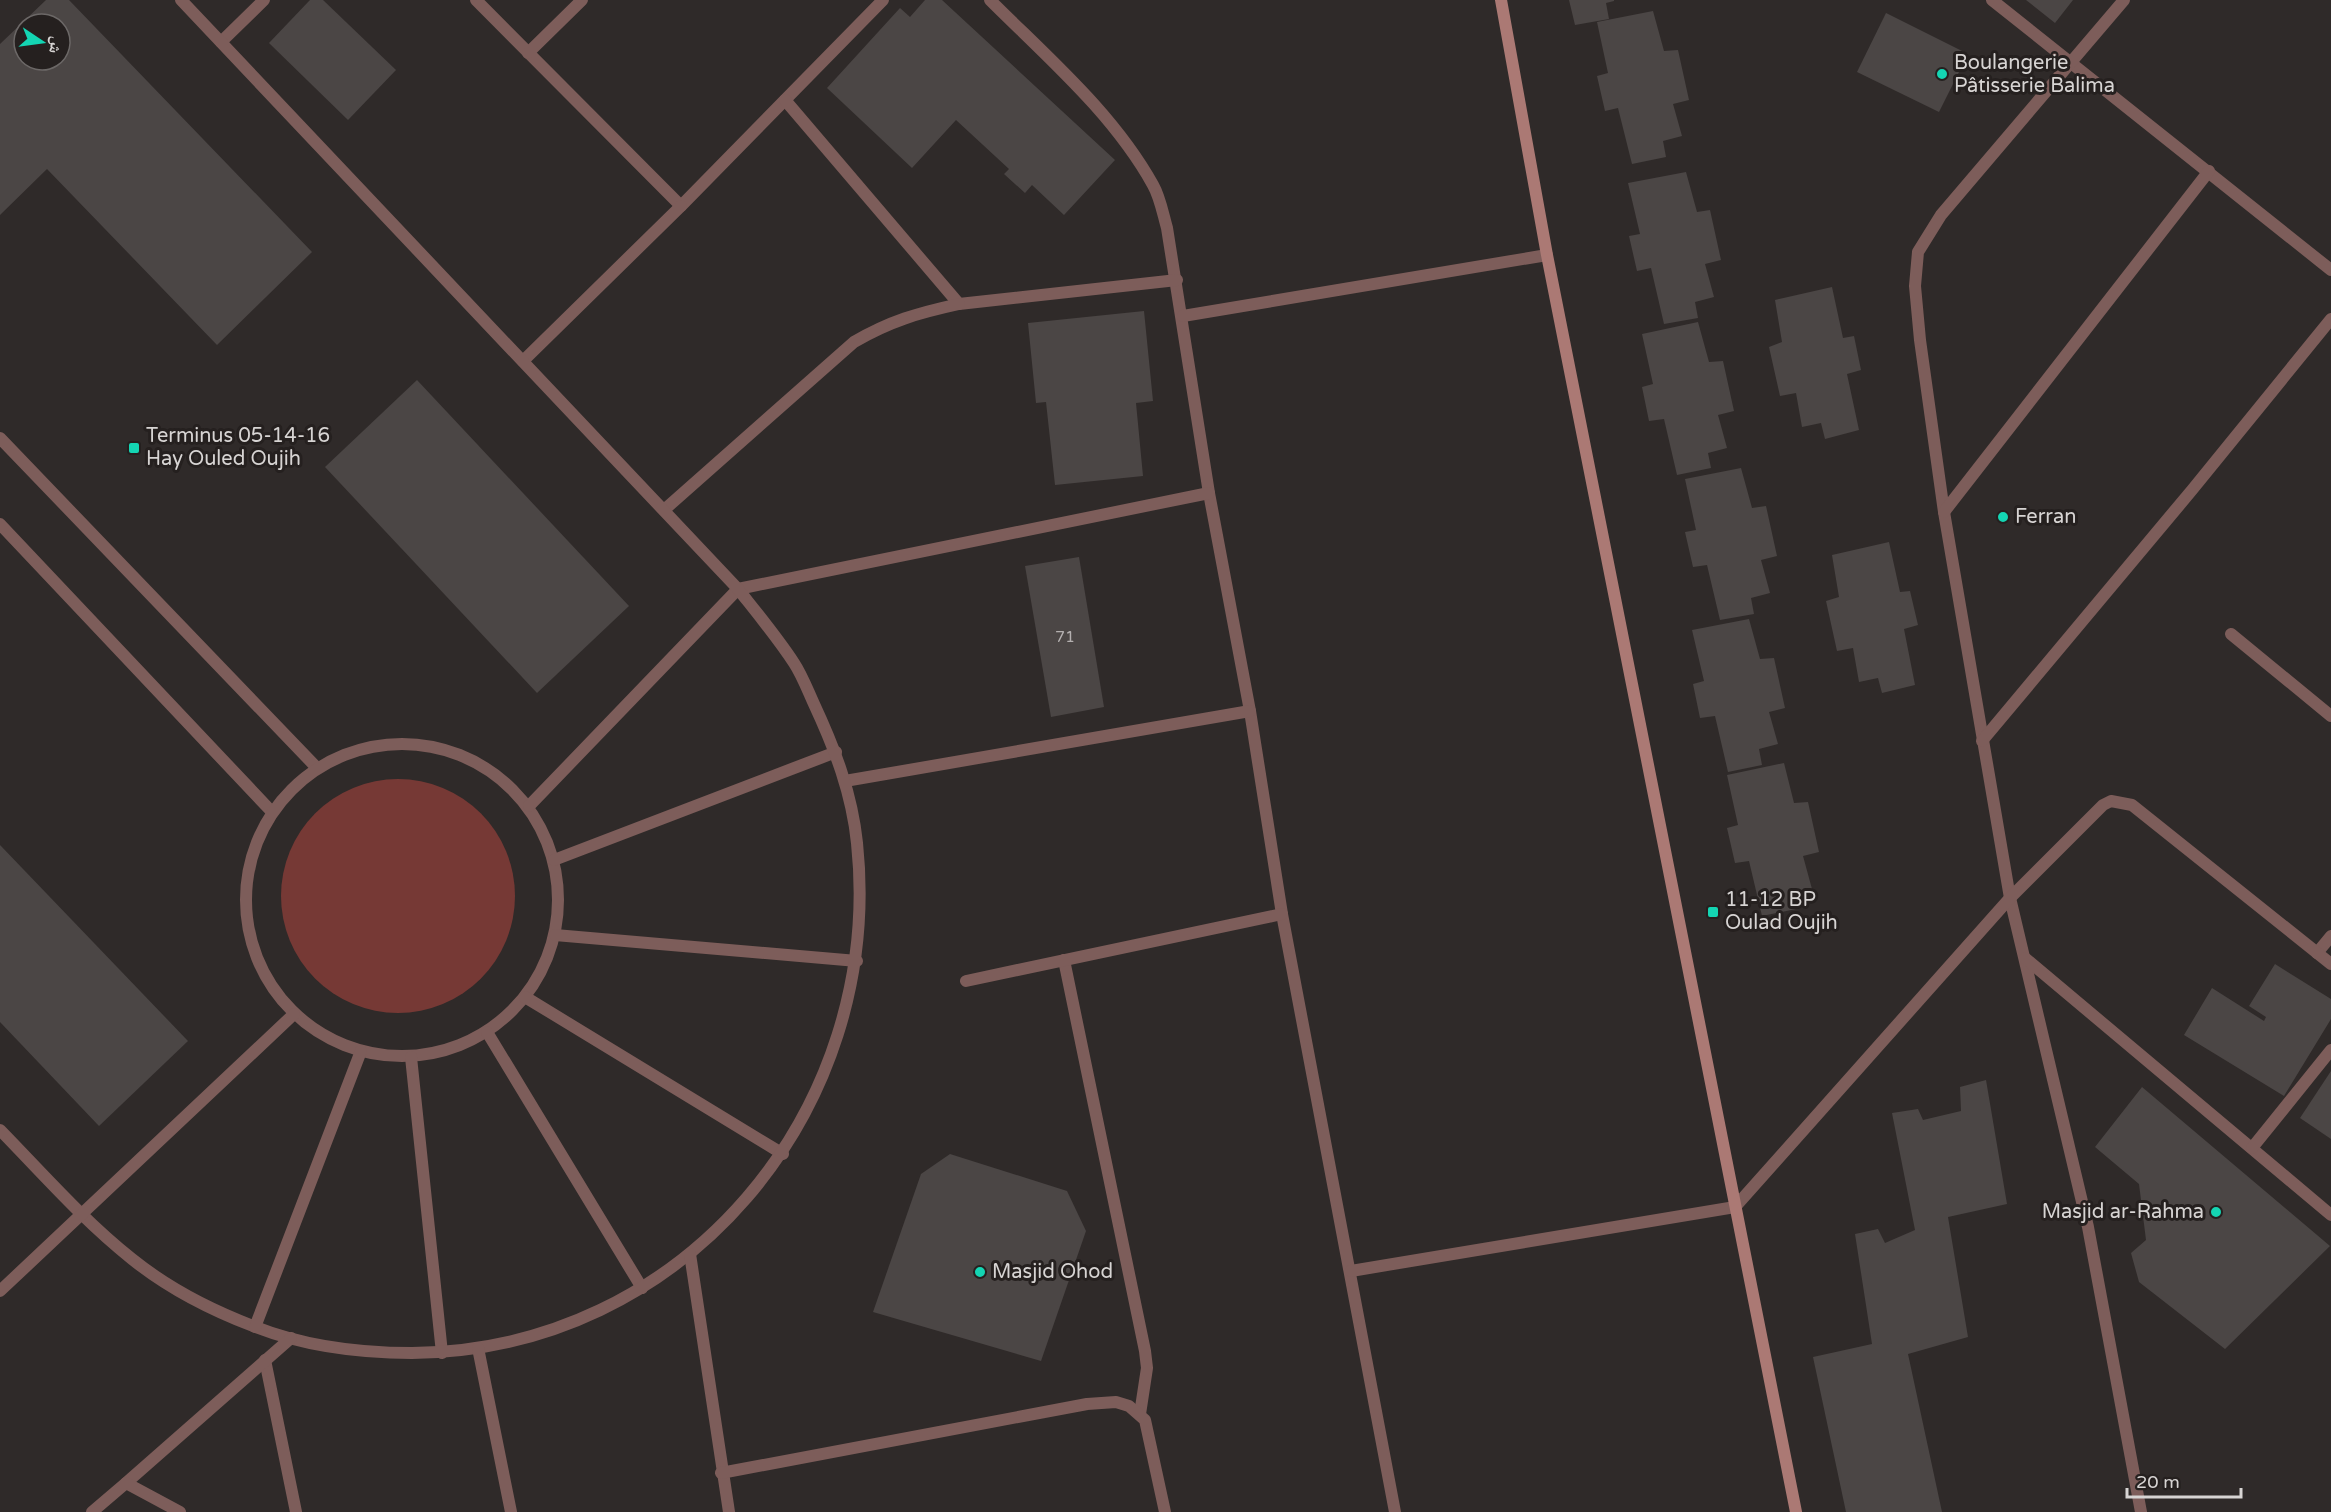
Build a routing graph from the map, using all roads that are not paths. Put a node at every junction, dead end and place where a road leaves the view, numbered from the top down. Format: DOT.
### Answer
graph roads {
  1 [pos="181,0"];
  2 [pos="264,0"];
  3 [pos="476,0"];
  4 [pos="582,0"];
  5 [pos="883,0"];
  6 [pos="990,0"];
  7 [pos="1501,0"];
  8 [pos="1992,0"];
  9 [pos="2124,0"];
  10 [pos="221,42"];
  11 [pos="528,53"];
  12 [pos="2069,63"];
  13 [pos="785,100"];
  14 [pos="2209,171"];
  15 [pos="681,206"];
  16 [pos="1547,255"];
  17 [pos="2331,270"];
  18 [pos="1177,280"];
  19 [pos="959,304"];
  20 [pos="1183,316"];
  21 [pos="2331,319"];
  22 [pos="523,361"];
  23 [pos="0,438"];
  24 [pos="1209,493"];
  25 [pos="664,510"];
  26 [pos="1944,512"];
  27 [pos="0,524"];
  28 [pos="738,589"];
  29 [pos="2231,634"];
  30 [pos="1250,711"];
  31 [pos="2331,716"];
  32 [pos="1982,741"];
  33 [pos="836,753"];
  34 [pos="317,768"];
  35 [pos="845,781"];
  36 [pos="529,806"];
  37 [pos="272,812"];
  38 [pos="554,860"];
  39 [pos="2010,898"];
  40 [pos="1282,914"];
  41 [pos="555,935"];
  42 [pos="2331,936"];
  43 [pos="2317,953"];
  44 [pos="2025,958"];
  45 [pos="856,960"];
  46 [pos="1064,960"];
  47 [pos="2331,964"];
  48 [pos="966,981"];
  49 [pos="525,997"];
  50 [pos="294,1014"];
  51 [pos="487,1032"];
  52 [pos="2331,1050"];
  53 [pos="361,1051"];
  54 [pos="411,1057"];
  55 [pos="0,1130"];
  56 [pos="2252,1148"];
  57 [pos="783,1154"];
  58 [pos="1735,1207"];
  59 [pos="80,1213"];
  60 [pos="2331,1215"];
  61 [pos="690,1254"];
  62 [pos="1351,1271"];
  63 [pos="642,1288"];
  64 [pos="0,1291"];
  65 [pos="255,1327"];
  66 [pos="291,1338"];
  67 [pos="478,1348"];
  68 [pos="442,1353"];
  69 [pos="266,1360"];
  70 [pos="1140,1414"];
  71 [pos="721,1473"];
  72 [pos="126,1483"];
  73 [pos="92,1512"];
  74 [pos="180,1512"];
  75 [pos="296,1512"];
  76 [pos="511,1512"];
  77 [pos="729,1512"];
  78 [pos="1165,1512"];
  79 [pos="1395,1512"];
  80 [pos="1796,1512"];
  81 [pos="2141,1512"];
  1 -- 10 [label="street"];
  2 -- 10 [label="street"];
  3 -- 11 [label="street"];
  4 -- 11 [label="street"];
  5 -- 13 [label="street"];
  6 -- 18 [label="street"];
  7 -- 16 [label="street"];
  8 -- 12 [label="street"];
  9 -- 12 [label="street"];
  10 -- 22 [label="street"];
  11 -- 15 [label="street"];
  12 -- 14 [label="street"];
  12 -- 26 [label="street"];
  13 -- 15 [label="street"];
  13 -- 19 [label="street"];
  14 -- 17 [label="street"];
  14 -- 26 [label="street"];
  15 -- 22 [label="street"];
  16 -- 20 [label="street"];
  16 -- 58 [label="street"];
  18 -- 19 [label="street"];
  18 -- 20 [label="street"];
  19 -- 25 [label="street"];
  20 -- 24 [label="street"];
  21 -- 32 [label="street"];
  22 -- 25 [label="street"];
  23 -- 34 [label="street"];
  24 -- 28 [label="street"];
  24 -- 30 [label="street"];
  25 -- 28 [label="street"];
  26 -- 32 [label="street"];
  27 -- 37 [label="street"];
  28 -- 33 [label="street"];
  28 -- 36 [label="street"];
  29 -- 31 [label="street"];
  30 -- 35 [label="street"];
  30 -- 40 [label="street"];
  32 -- 39 [label="street"];
  33 -- 35 [label="street"];
  33 -- 38 [label="street"];
  34 -- 36 [label="street"];
  34 -- 37 [label="street"];
  35 -- 45 [label="street"];
  36 -- 38 [label="street"];
  37 -- 50 [label="street"];
  38 -- 41 [label="street"];
  39 -- 43 [label="street"];
  39 -- 44 [label="street"];
  39 -- 58 [label="street"];
  40 -- 46 [label="street"];
  40 -- 62 [label="street"];
  41 -- 45 [label="street"];
  41 -- 49 [label="street"];
  42 -- 43 [label="street"];
  43 -- 47 [label="street"];
  44 -- 56 [label="street"];
  44 -- 81 [label="street"];
  45 -- 57 [label="street"];
  46 -- 48 [label="street"];
  46 -- 70 [label="street"];
  49 -- 51 [label="street"];
  49 -- 57 [label="street"];
  50 -- 53 [label="street"];
  50 -- 59 [label="street"];
  51 -- 54 [label="street"];
  51 -- 63 [label="street"];
  52 -- 56 [label="street"];
  53 -- 54 [label="street"];
  53 -- 65 [label="street"];
  54 -- 68 [label="street"];
  55 -- 59 [label="street"];
  56 -- 60 [label="street"];
  57 -- 61 [label="street"];
  58 -- 62 [label="street"];
  58 -- 80 [label="street"];
  59 -- 64 [label="street"];
  59 -- 65 [label="street"];
  61 -- 63 [label="street"];
  61 -- 71 [label="street"];
  62 -- 79 [label="street"];
  63 -- 67 [label="street"];
  65 -- 66 [label="street"];
  66 -- 68 [label="street"];
  66 -- 69 [label="street"];
  67 -- 68 [label="street"];
  67 -- 76 [label="street"];
  69 -- 72 [label="street"];
  69 -- 75 [label="street"];
  70 -- 71 [label="street"];
  70 -- 78 [label="street"];
  71 -- 77 [label="street"];
  72 -- 73 [label="street"];
  72 -- 74 [label="street"];
}
